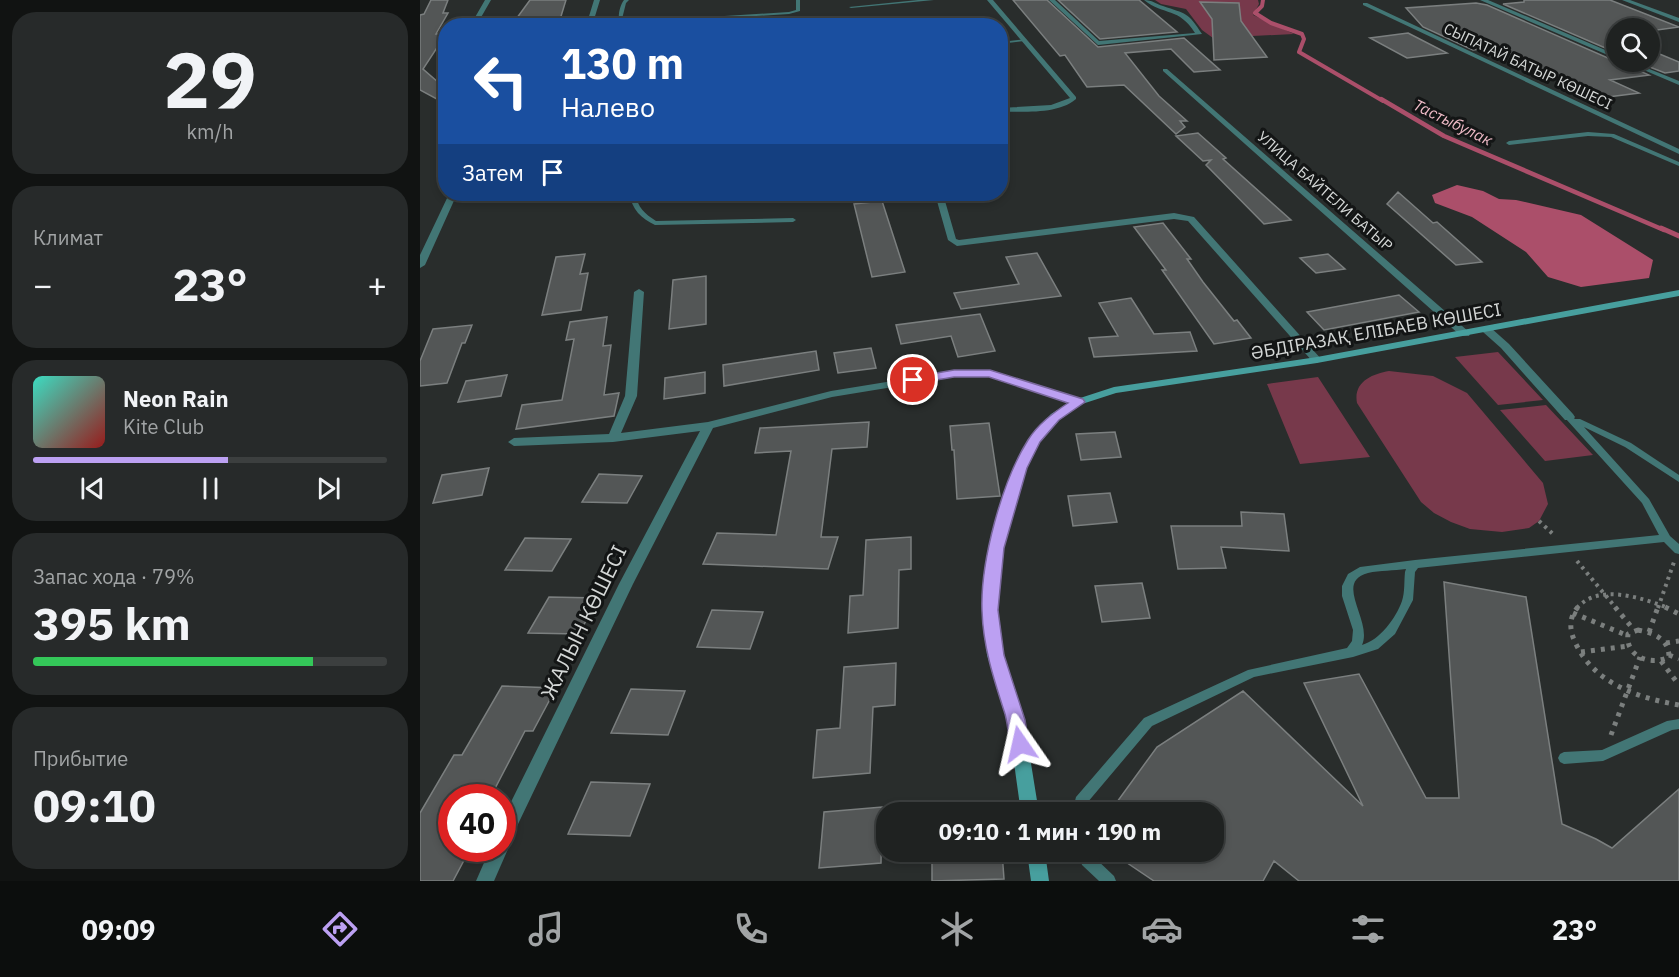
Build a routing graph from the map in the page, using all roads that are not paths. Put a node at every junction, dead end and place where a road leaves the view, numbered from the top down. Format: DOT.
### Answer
graph roads {
  1 [pos="488,0"];
  2 [pos="597,0"];
  3 [pos="627,0"];
  4 [pos="798,0"];
  5 [pos="932,0"];
  6 [pos="990,0"];
  7 [pos="1052,0"];
  8 [pos="1147,0"];
  9 [pos="1483,0"];
  10 [pos="1625,0"];
  11 [pos="1365,4"];
  12 [pos="851,7"];
  13 [pos="478,18"];
  14 [pos="591,18"];
  15 [pos="620,18"];
  16 [pos="718,18"];
  17 [pos="1005,18"];
  18 [pos="1679,20"];
  19 [pos="1008,21"];
  20 [pos="1024,40"];
  21 [pos="1008,42"];
  22 [pos="1606,52"];
  23 [pos="1165,70"];
  24 [pos="1652,72"];
  25 [pos="1679,83"];
  26 [pos="1008,109"];
  27 [pos="1509,143"];
  28 [pos="1679,152"];
  29 [pos="1679,164"];
  30 [pos="450,201"];
  31 [pos="633,201"];
  32 [pos="941,201"];
  33 [pos="793,220"];
  34 [pos="420,265"];
  35 [pos="639,292"];
  36 [pos="1679,293"];
  37 [pos="1487,330"];
  38 [pos="1465,334"];
  39 [pos="1317,360"];
  40 [pos="1078,402"];
  41 [pos="1569,417"];
  42 [pos="708,426"];
  43 [pos="613,438"];
  44 [pos="514,442"];
  45 [pos="1679,478"];
  46 [pos="1666,538"];
  47 [pos="1678,550"];
  48 [pos="1415,564"];
  49 [pos="1351,652"];
  50 [pos="1679,724"];
  51 [pos="1564,758"];
  52 [pos="1028,802"];
  53 [pos="1081,802"];
  54 [pos="516,811"];
  55 [pos="493,862"];
  56 [pos="1037,862"];
  57 [pos="1089,862"];
  58 [pos="485,881"];
  59 [pos="1040,881"];
  60 [pos="1109,881"];
  1 -- 13 [label="street"];
  2 -- 14 [label="street"];
  3 -- 15 [label="lane"];
  4 -- 16 [label="lane"];
  5 -- 12 [label="lane"];
  6 -- 17 [label="street"];
  7 -- 8 [label="street"];
  9 -- 22 [label="street"];
  10 -- 18 [label="street"];
  11 -- 28 [label="street, СЫПАТАЙ БАТЫР КӨШЕСІ"];
  19 -- 20 [label="street"];
  20 -- 21 [label="lane"];
  20 -- 26 [label="street"];
  23 -- 38 [label="street, УЛИЦА БАЙТЕЛИ БАТЫР"];
  24 -- 25 [label="street"];
  27 -- 29 [label="lane"];
  30 -- 34 [label="street"];
  31 -- 33 [label="lane"];
  32 -- 39 [label="street"];
  35 -- 43 [label="street"];
  36 -- 37 [label="street, ӘБДІРАЗАҚ ЕЛІБАЕВ КӨШЕСІ"];
  37 -- 38 [label="street, ӘБДІРАЗАҚ ЕЛІБАЕВ КӨШЕСІ"];
  37 -- 41 [label="street"];
  38 -- 39 [label="street, ӘБДІРАЗАҚ ЕЛІБАЕВ КӨШЕСІ"];
  39 -- 40 [label="street, ӘБДІРАЗАҚ ЕЛІБАЕВ КӨШЕСІ"];
  40 -- 42 [label="street"];
  40 -- 52 [label="street, ӘБДІРАЗАҚ ЕЛІБАЕВ КӨШЕСІ"];
  41 -- 45 [label="lane"];
  41 -- 46 [label="lane"];
  42 -- 43 [label="street"];
  42 -- 54 [label="street, ЖАЛЫН КӨШЕСІ"];
  43 -- 44 [label="street"];
  46 -- 47 [label="lane"];
  46 -- 48 [label="lane"];
  48 -- 49 [label="lane"];
  48 -- 49 [label="lane"];
  49 -- 53 [label="lane"];
  50 -- 51 [label="lane"];
  55 -- 58 [label="street"];
  56 -- 59 [label="street"];
  57 -- 60 [label="lane"];
}
